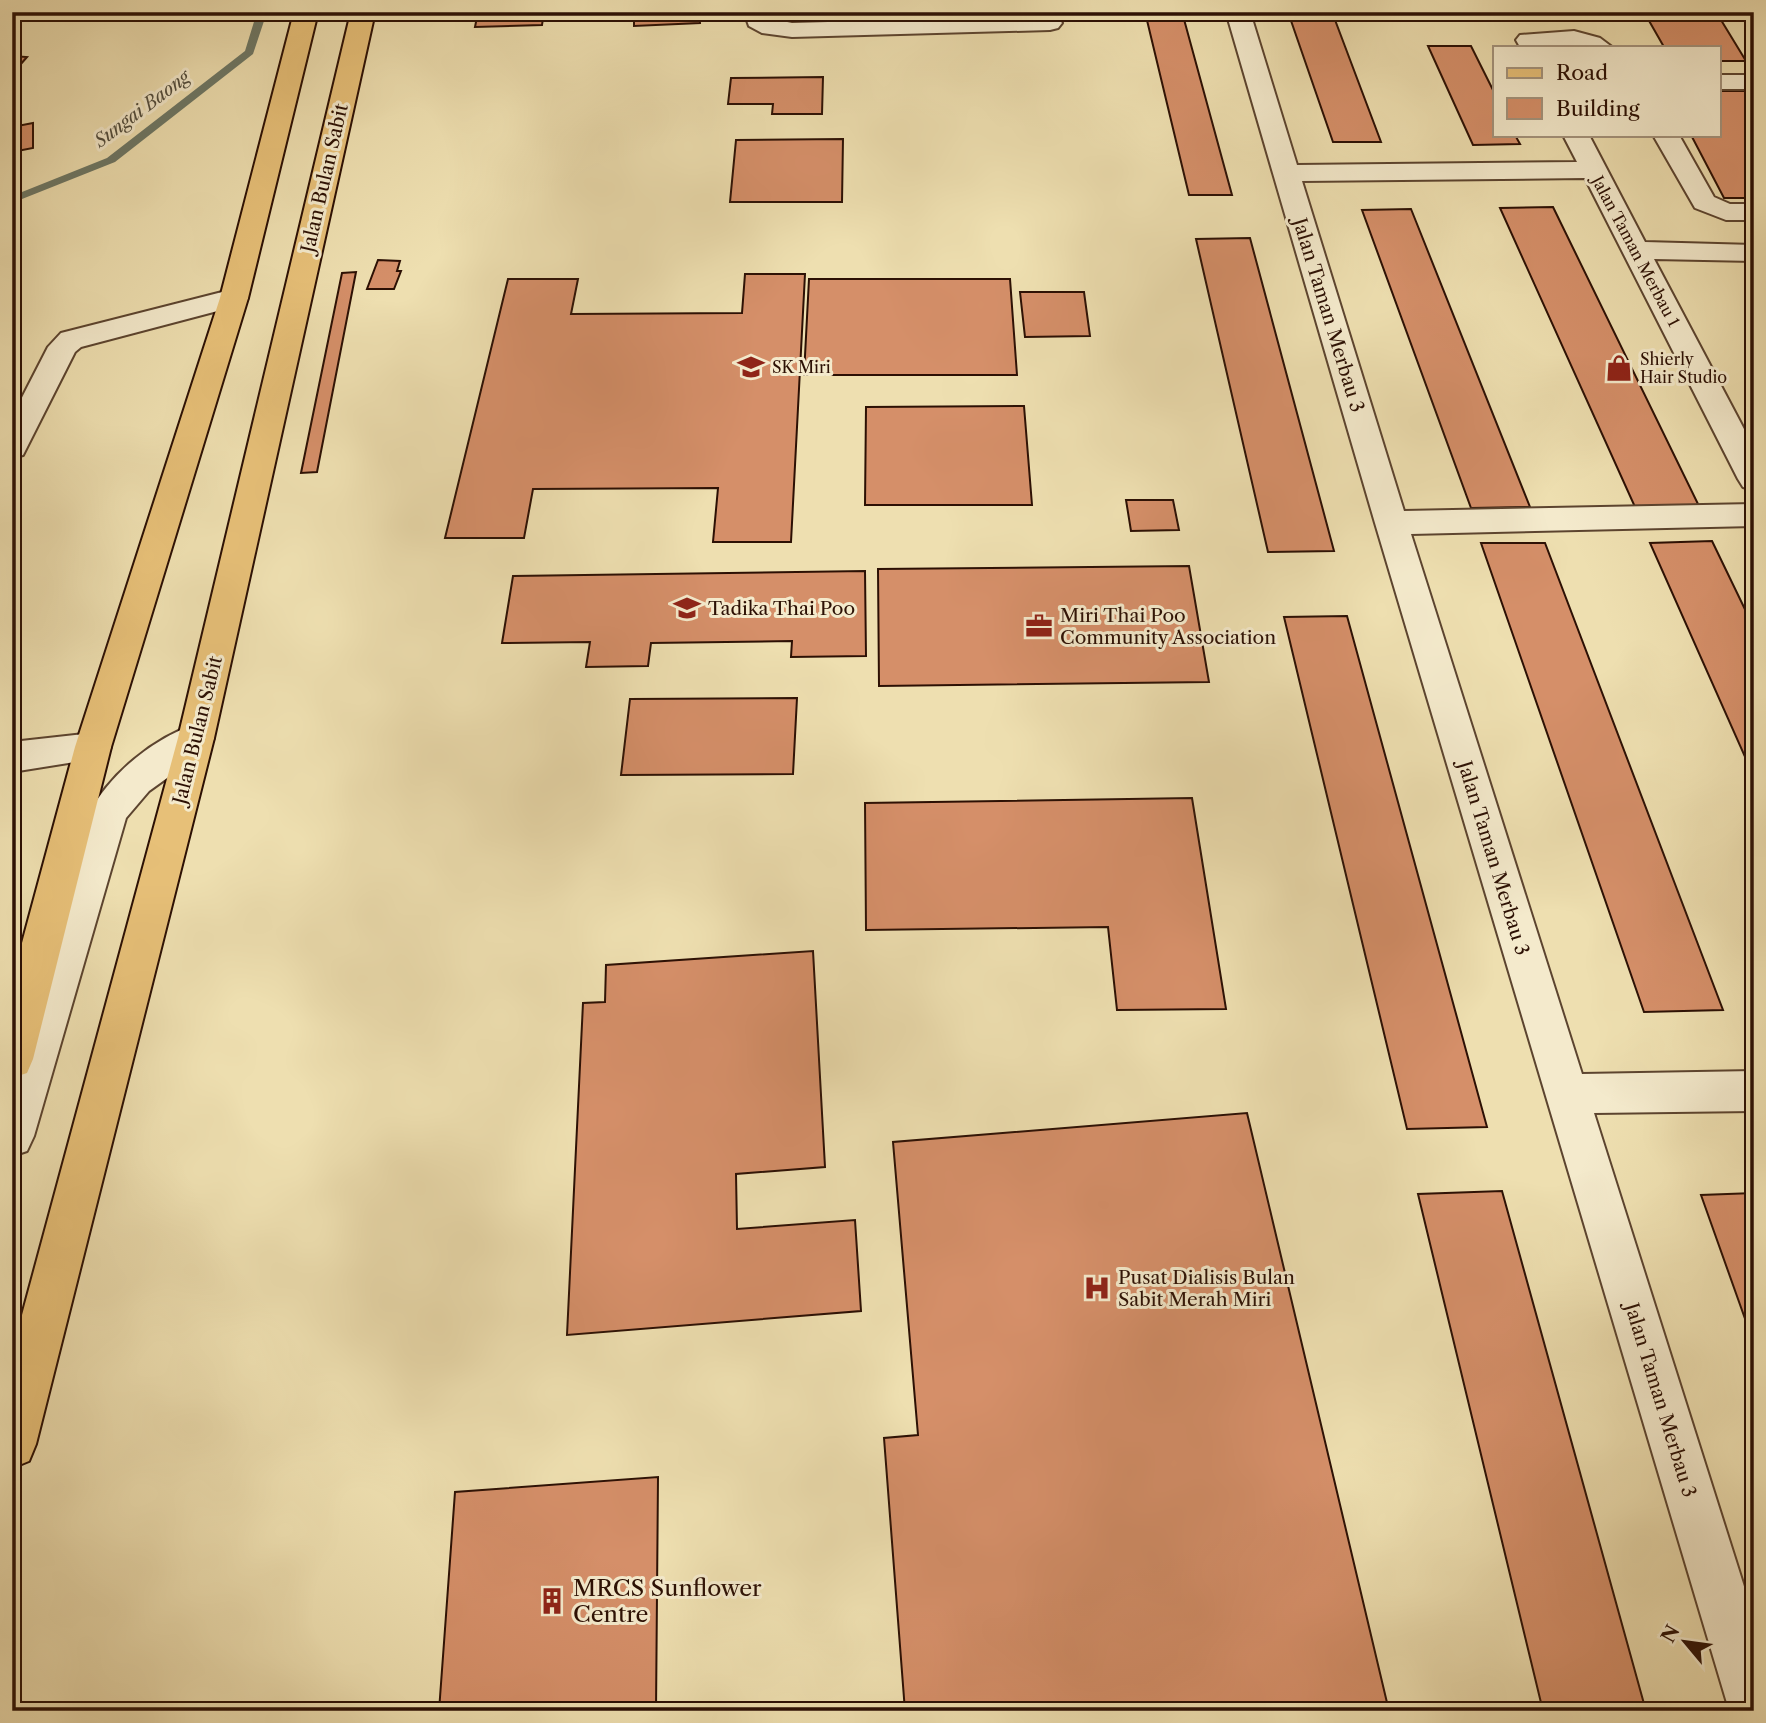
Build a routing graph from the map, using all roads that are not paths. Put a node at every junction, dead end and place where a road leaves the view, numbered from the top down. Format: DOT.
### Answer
graph roads {
  1 [pos="306,12"];
  2 [pos="363,12"];
  3 [pos="1238,12"];
  4 [pos="763,20"];
  5 [pos="1050,23"];
  6 [pos="1531,46"];
  7 [pos="1598,46"];
  8 [pos="1720,82"];
  9 [pos="1754,82"];
  10 [pos="1577,136"];
  11 [pos="1667,136"];
  12 [pos="1594,170"];
  13 [pos="1287,173"];
  14 [pos="1754,212"];
  15 [pos="1636,250"];
  16 [pos="1754,253"];
  17 [pos="234,299"];
  18 [pos="19,417"];
  19 [pos="12,448"];
  20 [pos="1754,479"];
  21 [pos="1754,515"];
  22 [pos="1391,523"];
  23 [pos="196,738"];
  24 [pos="93,747"];
  25 [pos="12,757"];
  26 [pos="12,1059"];
  27 [pos="1754,1091"];
  28 [pos="1568,1094"];
  29 [pos="12,1136"];
  30 [pos="12,1444"];
  31 [pos="1754,1703"];
  1 -- 17 [label="main road"];
  2 -- 23 [label="main road, Jalan Bulan Sabit"];
  3 -- 13 [label="street, Jalan Taman Merbau 3"];
  4 -- 5 [label="street"];
  6 -- 7 [label="street"];
  8 -- 9 [label="street"];
  10 -- 12 [label="street, Jalan Taman Merbau 1"];
  11 -- 14 [label="street"];
  12 -- 13 [label="street"];
  12 -- 15 [label="street, Jalan Taman Merbau 1"];
  13 -- 22 [label="street, Jalan Taman Merbau 3"];
  15 -- 16 [label="street"];
  15 -- 20 [label="street, Jalan Taman Merbau 1"];
  17 -- 18 [label="street"];
  17 -- 24 [label="main road"];
  18 -- 19 [label="street"];
  21 -- 22 [label="street"];
  22 -- 28 [label="street, Jalan Taman Merbau 3"];
  23 -- 29 [label="street"];
  23 -- 30 [label="main road, Jalan Bulan Sabit"];
  24 -- 25 [label="street"];
  24 -- 26 [label="main road"];
  27 -- 28 [label="street"];
  28 -- 31 [label="street, Jalan Taman Merbau 3"];
}
